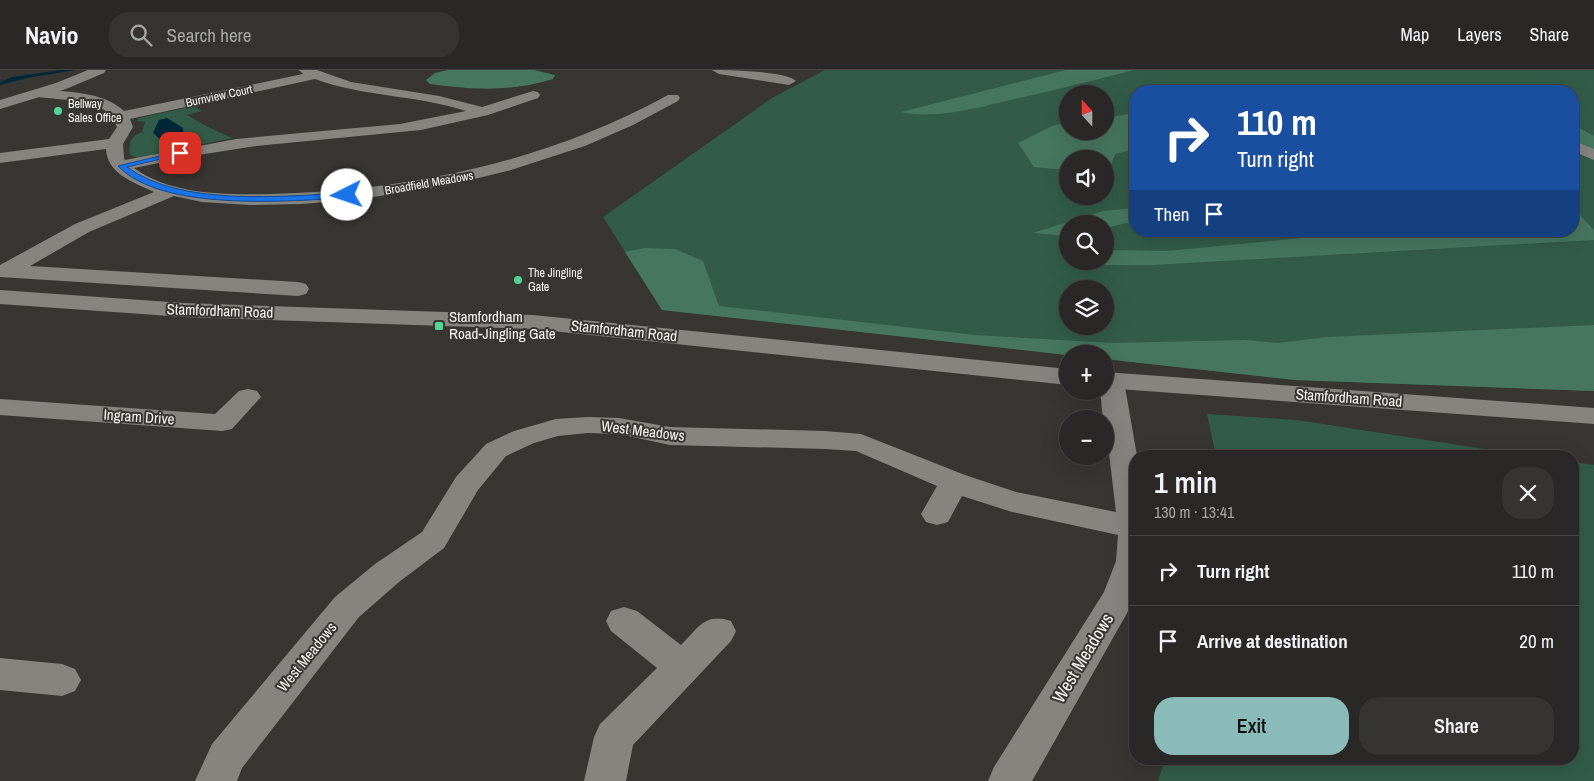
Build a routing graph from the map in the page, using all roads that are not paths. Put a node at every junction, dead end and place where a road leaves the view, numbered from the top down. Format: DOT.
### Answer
graph roads {
  1 [pos="99,70"];
  2 [pos="719,70"];
  3 [pos="311,72"];
  4 [pos="789,81"];
  5 [pos="39,93"];
  6 [pos="533,95"];
  7 [pos="673,98"];
  8 [pos="0,105"];
  9 [pos="622,108"];
  10 [pos="483,112"];
  11 [pos="646,113"];
  12 [pos="122,116"];
  13 [pos="115,143"];
  14 [pos="1579,148"];
  15 [pos="1594,155"];
  16 [pos="0,158"];
  17 [pos="121,166"];
  18 [pos="171,191"];
  19 [pos="272,266"];
  20 [pos="4,271"];
  21 [pos="248,286"];
  22 [pos="298,289"];
  23 [pos="0,297"];
  24 [pos="1059,376"];
  25 [pos="1114,381"];
  26 [pos="248,397"];
  27 [pos="1111,400"];
  28 [pos="7,413"];
  29 [pos="1594,416"];
  30 [pos="954,482"];
  31 [pos="1129,499"];
  32 [pos="937,514"];
  33 [pos="1129,526"];
  34 [pos="1129,570"];
  35 [pos="624,620"];
  36 [pos="718,631"];
  37 [pos="682,667"];
  38 [pos="0,674"];
  39 [pos="62,680"];
  40 [pos="216,781"];
  41 [pos="605,781"];
  42 [pos="1009,781"];
  1 -- 5 [label="street"];
  2 -- 4 [label="street"];
  3 -- 10 [label="street, Burnview Court"];
  3 -- 12 [label="street, Burnview Court"];
  5 -- 8 [label="street"];
  5 -- 12 [label="street"];
  6 -- 10 [label="street"];
  7 -- 11 [label="street, Broadfield Meadows"];
  9 -- 11 [label="street"];
  10 -- 17 [label="street"];
  11 -- 18 [label="street, Broadfield Meadows"];
  12 -- 13 [label="street"];
  13 -- 16 [label="street"];
  13 -- 17 [label="street"];
  14 -- 15 [label="street"];
  17 -- 18 [label="street, Broadfield Meadows"];
  18 -- 20 [label="street"];
  19 -- 21 [label="street"];
  20 -- 21 [label="street"];
  21 -- 22 [label="street"];
  23 -- 24 [label="street, Stamfordham Road"];
  25 -- 29 [label="street, Stamfordham Road"];
  26 -- 28 [label="street, Ingram Drive"];
  27 -- 31 [label="street, West Meadows"];
  30 -- 32 [label="street"];
  30 -- 33 [label="street, West Meadows"];
  30 -- 40 [label="street, West Meadows"];
  34 -- 42 [label="street, West Meadows"];
  35 -- 37 [label="street"];
  36 -- 37 [label="street"];
  37 -- 41 [label="street"];
  38 -- 39 [label="street"];
}
